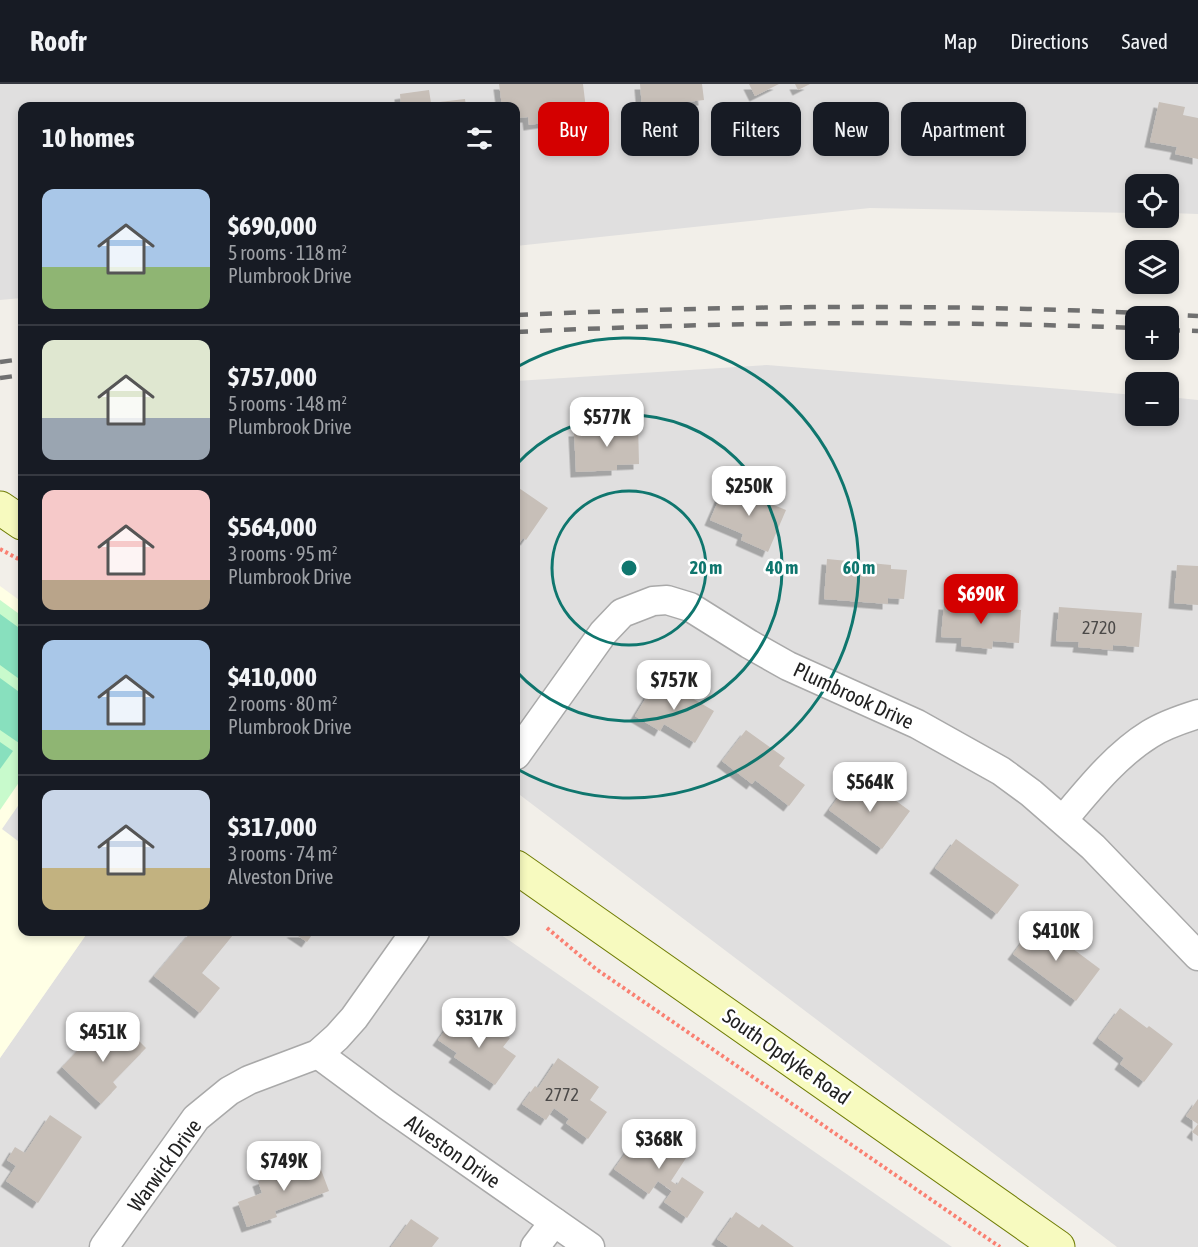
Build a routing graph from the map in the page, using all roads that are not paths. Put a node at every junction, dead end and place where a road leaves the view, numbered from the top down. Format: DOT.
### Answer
graph roads {
  1 [pos="0,508"];
  2 [pos="18,520"];
  3 [pos="1198,714"];
  4 [pos="520,750"];
  5 [pos="1063,820"];
  6 [pos="520,870"];
  7 [pos="412,936"];
  8 [pos="1198,956"];
  9 [pos="318,1054"];
  10 [pos="554,1222"];
  11 [pos="105,1247"];
  12 [pos="536,1247"];
  13 [pos="590,1247"];
  14 [pos="1058,1247"];
  1 -- 2 [label="main road"];
  3 -- 5 [label="street"];
  4 -- 5 [label="street, Plumbrook Drive"];
  5 -- 8 [label="street, Plumbrook Drive"];
  6 -- 14 [label="main road, South Opdyke Road"];
  7 -- 9 [label="street, Warwick Drive"];
  9 -- 10 [label="street, Alveston Drive"];
  9 -- 11 [label="street, Warwick Drive"];
  10 -- 12 [label="street"];
  10 -- 13 [label="street, Alveston Drive"];
}
